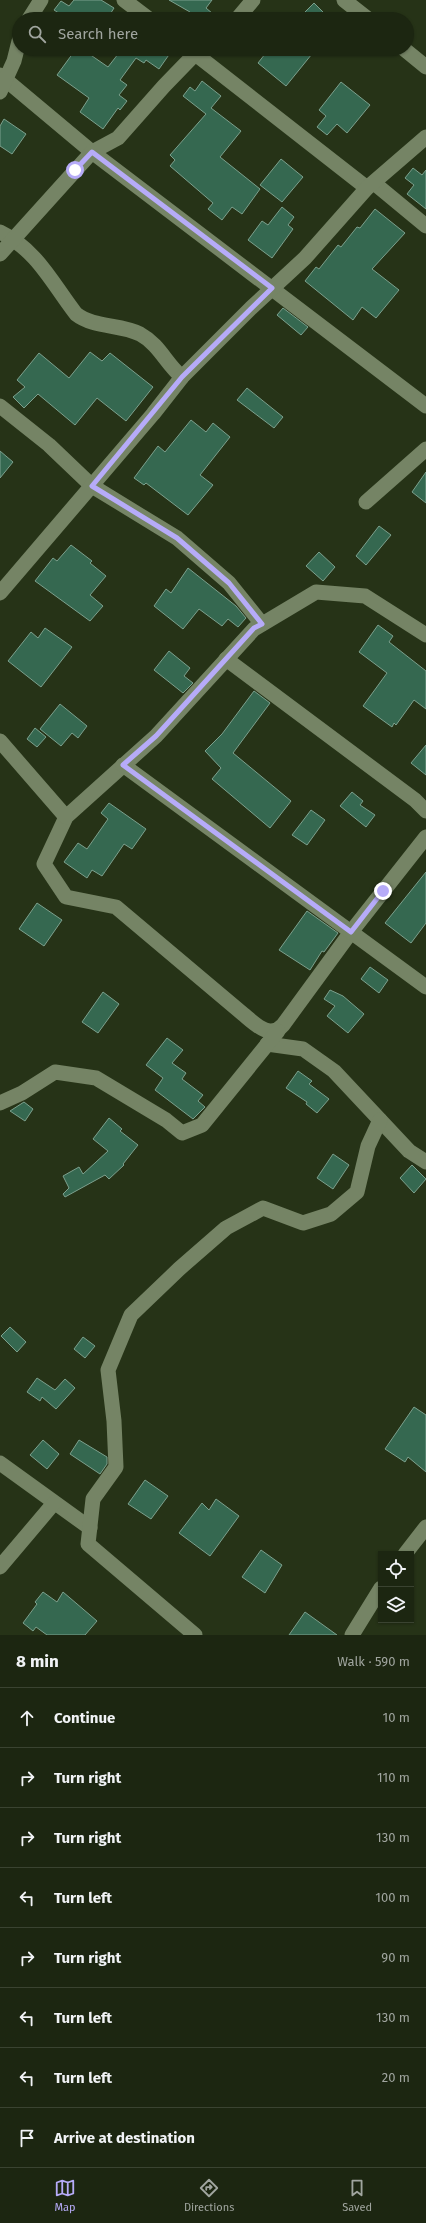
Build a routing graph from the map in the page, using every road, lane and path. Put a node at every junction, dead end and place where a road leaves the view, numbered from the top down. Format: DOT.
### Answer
graph roads {
  1 [pos="41,0"];
  2 [pos="124,0"];
  3 [pos="253,0"];
  4 [pos="344,0"];
  5 [pos="33,12"];
  6 [pos="140,12"];
  7 [pos="242,12"];
  8 [pos="359,12"];
  9 [pos="13,56"];
  10 [pos="192,56"];
  11 [pos="203,56"];
  12 [pos="413,56"];
  13 [pos="426,67"];
  14 [pos="2,82"];
  15 [pos="426,137"];
  16 [pos="92,152"];
  17 [pos="371,185"];
  18 [pos="426,226"];
  19 [pos="0,232"];
  20 [pos="14,238"];
  21 [pos="0,254"];
  22 [pos="272,288"];
  23 [pos="182,377"];
  24 [pos="0,406"];
  25 [pos="426,406"];
  26 [pos="426,450"];
  27 [pos="92,486"];
  28 [pos="366,502"];
  29 [pos="0,593"];
  30 [pos="262,624"];
  31 [pos="426,635"];
  32 [pos="226,659"];
  33 [pos="0,741"];
  34 [pos="123,765"];
  35 [pos="426,811"];
  36 [pos="66,817"];
  37 [pos="426,837"];
  38 [pos="351,932"];
  39 [pos="426,987"];
  40 [pos="278,1031"];
  41 [pos="267,1044"];
  42 [pos="0,1103"];
  43 [pos="380,1120"];
  44 [pos="426,1162"];
  45 [pos="0,1463"];
  46 [pos="54,1503"];
  47 [pos="426,1527"];
  48 [pos="90,1528"];
  49 [pos="406,1551"];
  50 [pos="0,1567"];
  51 [pos="378,1593"];
  52 [pos="195,1635"];
  53 [pos="352,1635"];
  1 -- 5 [label="street"];
  2 -- 6 [label="street"];
  3 -- 7 [label="street"];
  4 -- 8 [label="street"];
  9 -- 14 [label="street"];
  10 -- 16 [label="street"];
  11 -- 17 [label="street"];
  12 -- 13 [label="street"];
  14 -- 16 [label="street"];
  15 -- 17 [label="street"];
  16 -- 20 [label="street"];
  16 -- 22 [label="street"];
  17 -- 18 [label="street"];
  17 -- 22 [label="street"];
  19 -- 20 [label="street"];
  20 -- 21 [label="street"];
  20 -- 23 [label="street"];
  22 -- 23 [label="street"];
  22 -- 25 [label="street"];
  23 -- 27 [label="street"];
  24 -- 27 [label="street"];
  26 -- 28 [label="street"];
  27 -- 29 [label="street"];
  27 -- 30 [label="street"];
  30 -- 31 [label="street"];
  30 -- 32 [label="street"];
  32 -- 34 [label="street"];
  32 -- 35 [label="street"];
  33 -- 36 [label="street"];
  34 -- 36 [label="street"];
  34 -- 38 [label="street"];
  36 -- 40 [label="street"];
  37 -- 38 [label="street"];
  38 -- 39 [label="street"];
  38 -- 40 [label="street"];
  40 -- 41 [label="street"];
  41 -- 42 [label="street"];
  41 -- 43 [label="street"];
  43 -- 44 [label="street"];
  43 -- 48 [label="street"];
  45 -- 46 [label="street"];
  46 -- 48 [label="street"];
  46 -- 50 [label="street"];
  47 -- 49 [label="street"];
  48 -- 52 [label="street"];
  51 -- 53 [label="street"];
}
